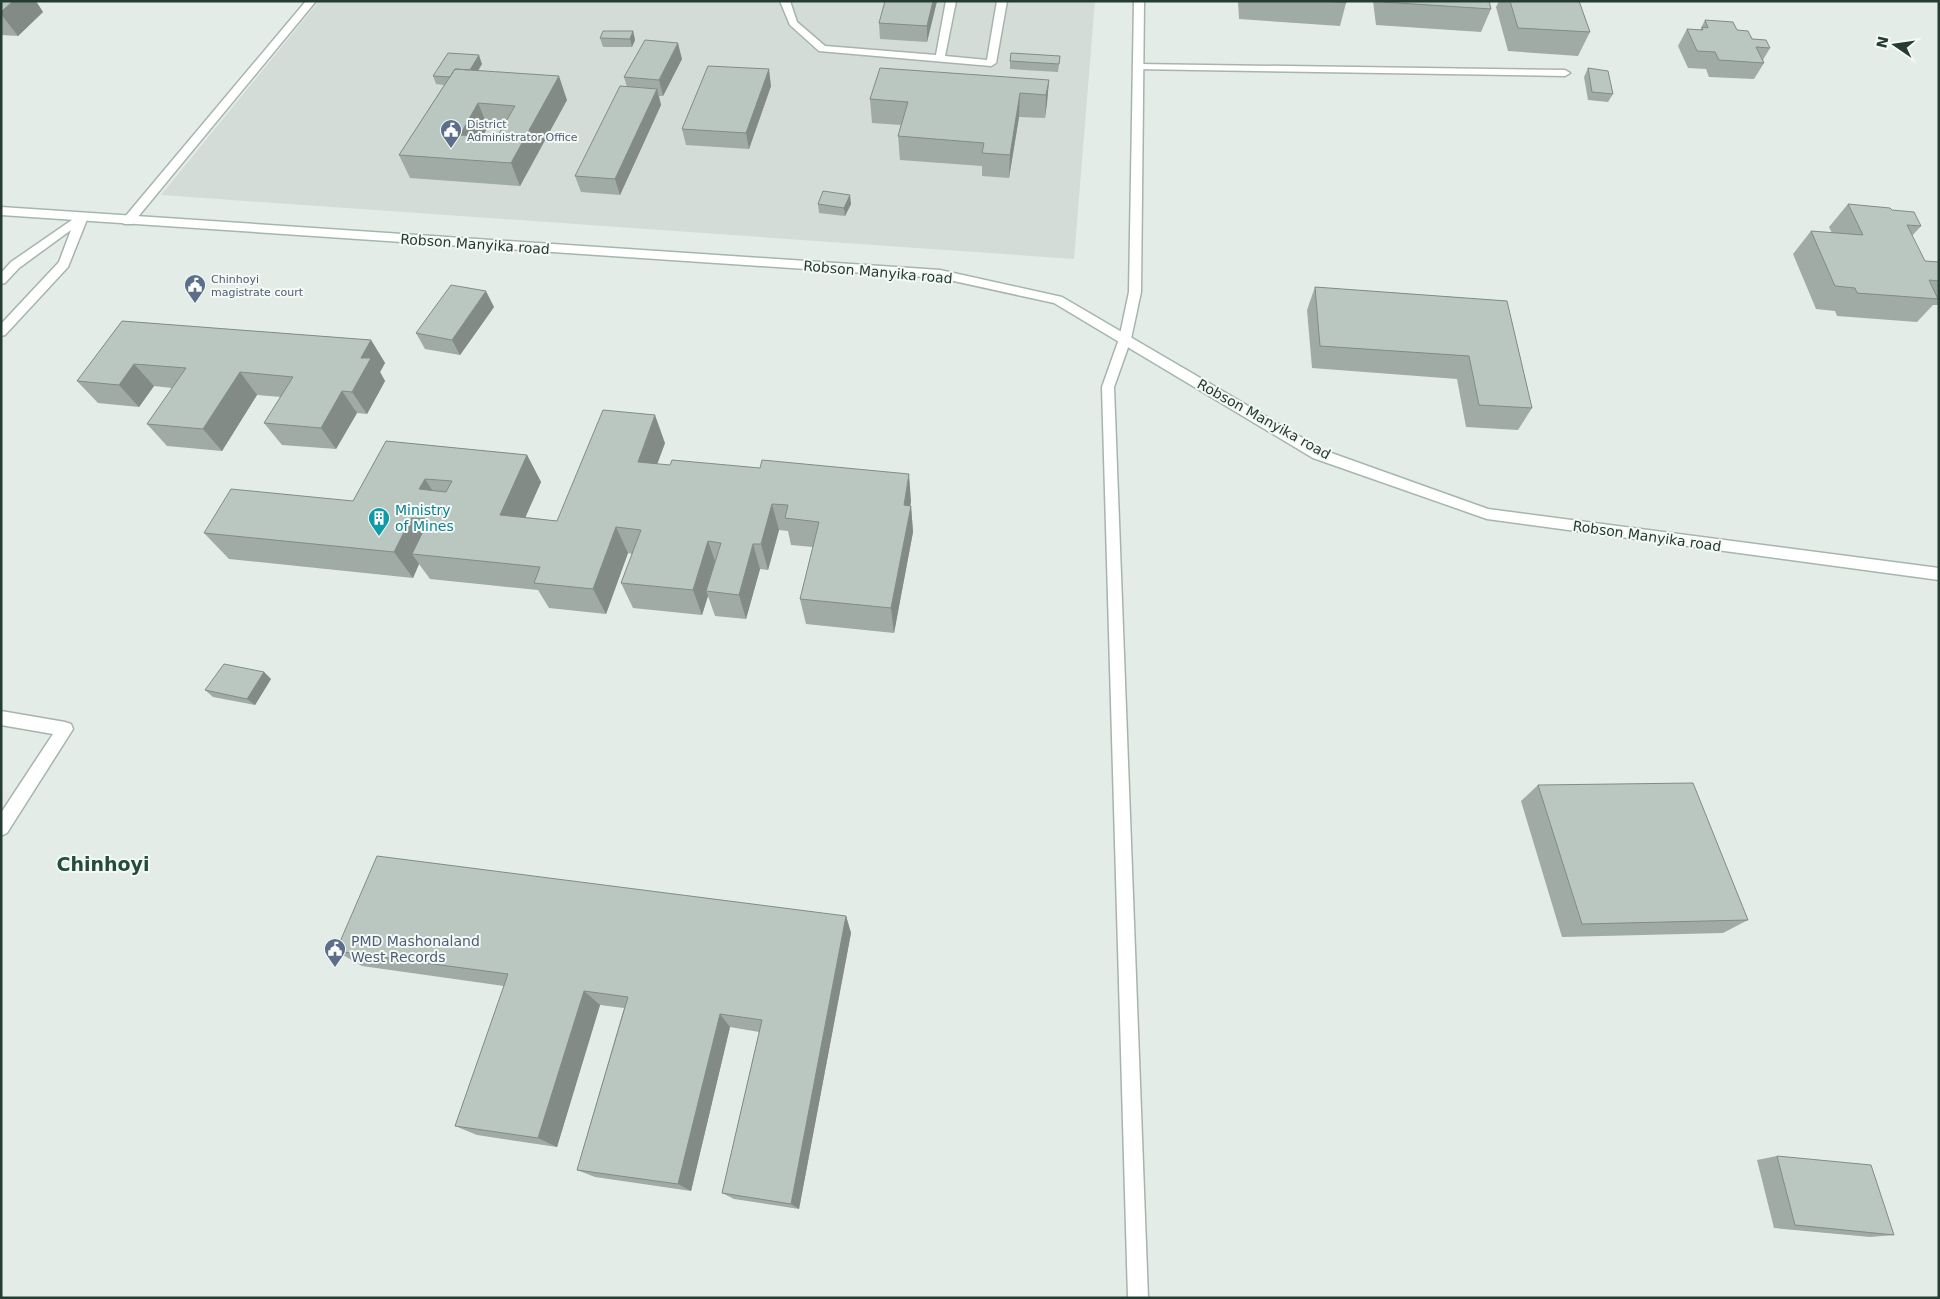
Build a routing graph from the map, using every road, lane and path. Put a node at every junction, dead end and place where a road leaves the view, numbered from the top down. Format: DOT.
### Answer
graph roads {
  1 [pos="311,1"];
  2 [pos="786,1"];
  3 [pos="951,1"];
  4 [pos="1002,1"];
  5 [pos="1139,1"];
  6 [pos="940,59"];
  7 [pos="1138,67"];
  8 [pos="1565,73"];
  9 [pos="1,211"];
  10 [pos="82,217"];
  11 [pos="128,220"];
  12 [pos="1,280"];
  13 [pos="1,332"];
  14 [pos="1126,340"];
  15 [pos="1939,574"];
  16 [pos="1,718"];
  17 [pos="1,828"];
  18 [pos="1138,1298"];
  1 -- 11 [label="street"];
  2 -- 6 [label="street"];
  3 -- 6 [label="street"];
  4 -- 6 [label="street"];
  5 -- 7 [label="street"];
  7 -- 8 [label="street"];
  7 -- 14 [label="street"];
  9 -- 10 [label="street, Robson Manyika road"];
  10 -- 11 [label="street, Robson Manyika road"];
  10 -- 12 [label="street"];
  10 -- 13 [label="street"];
  11 -- 14 [label="street, Robson Manyika road"];
  14 -- 15 [label="street, Robson Manyika road"];
  14 -- 18 [label="street"];
  16 -- 17 [label="street"];
}
